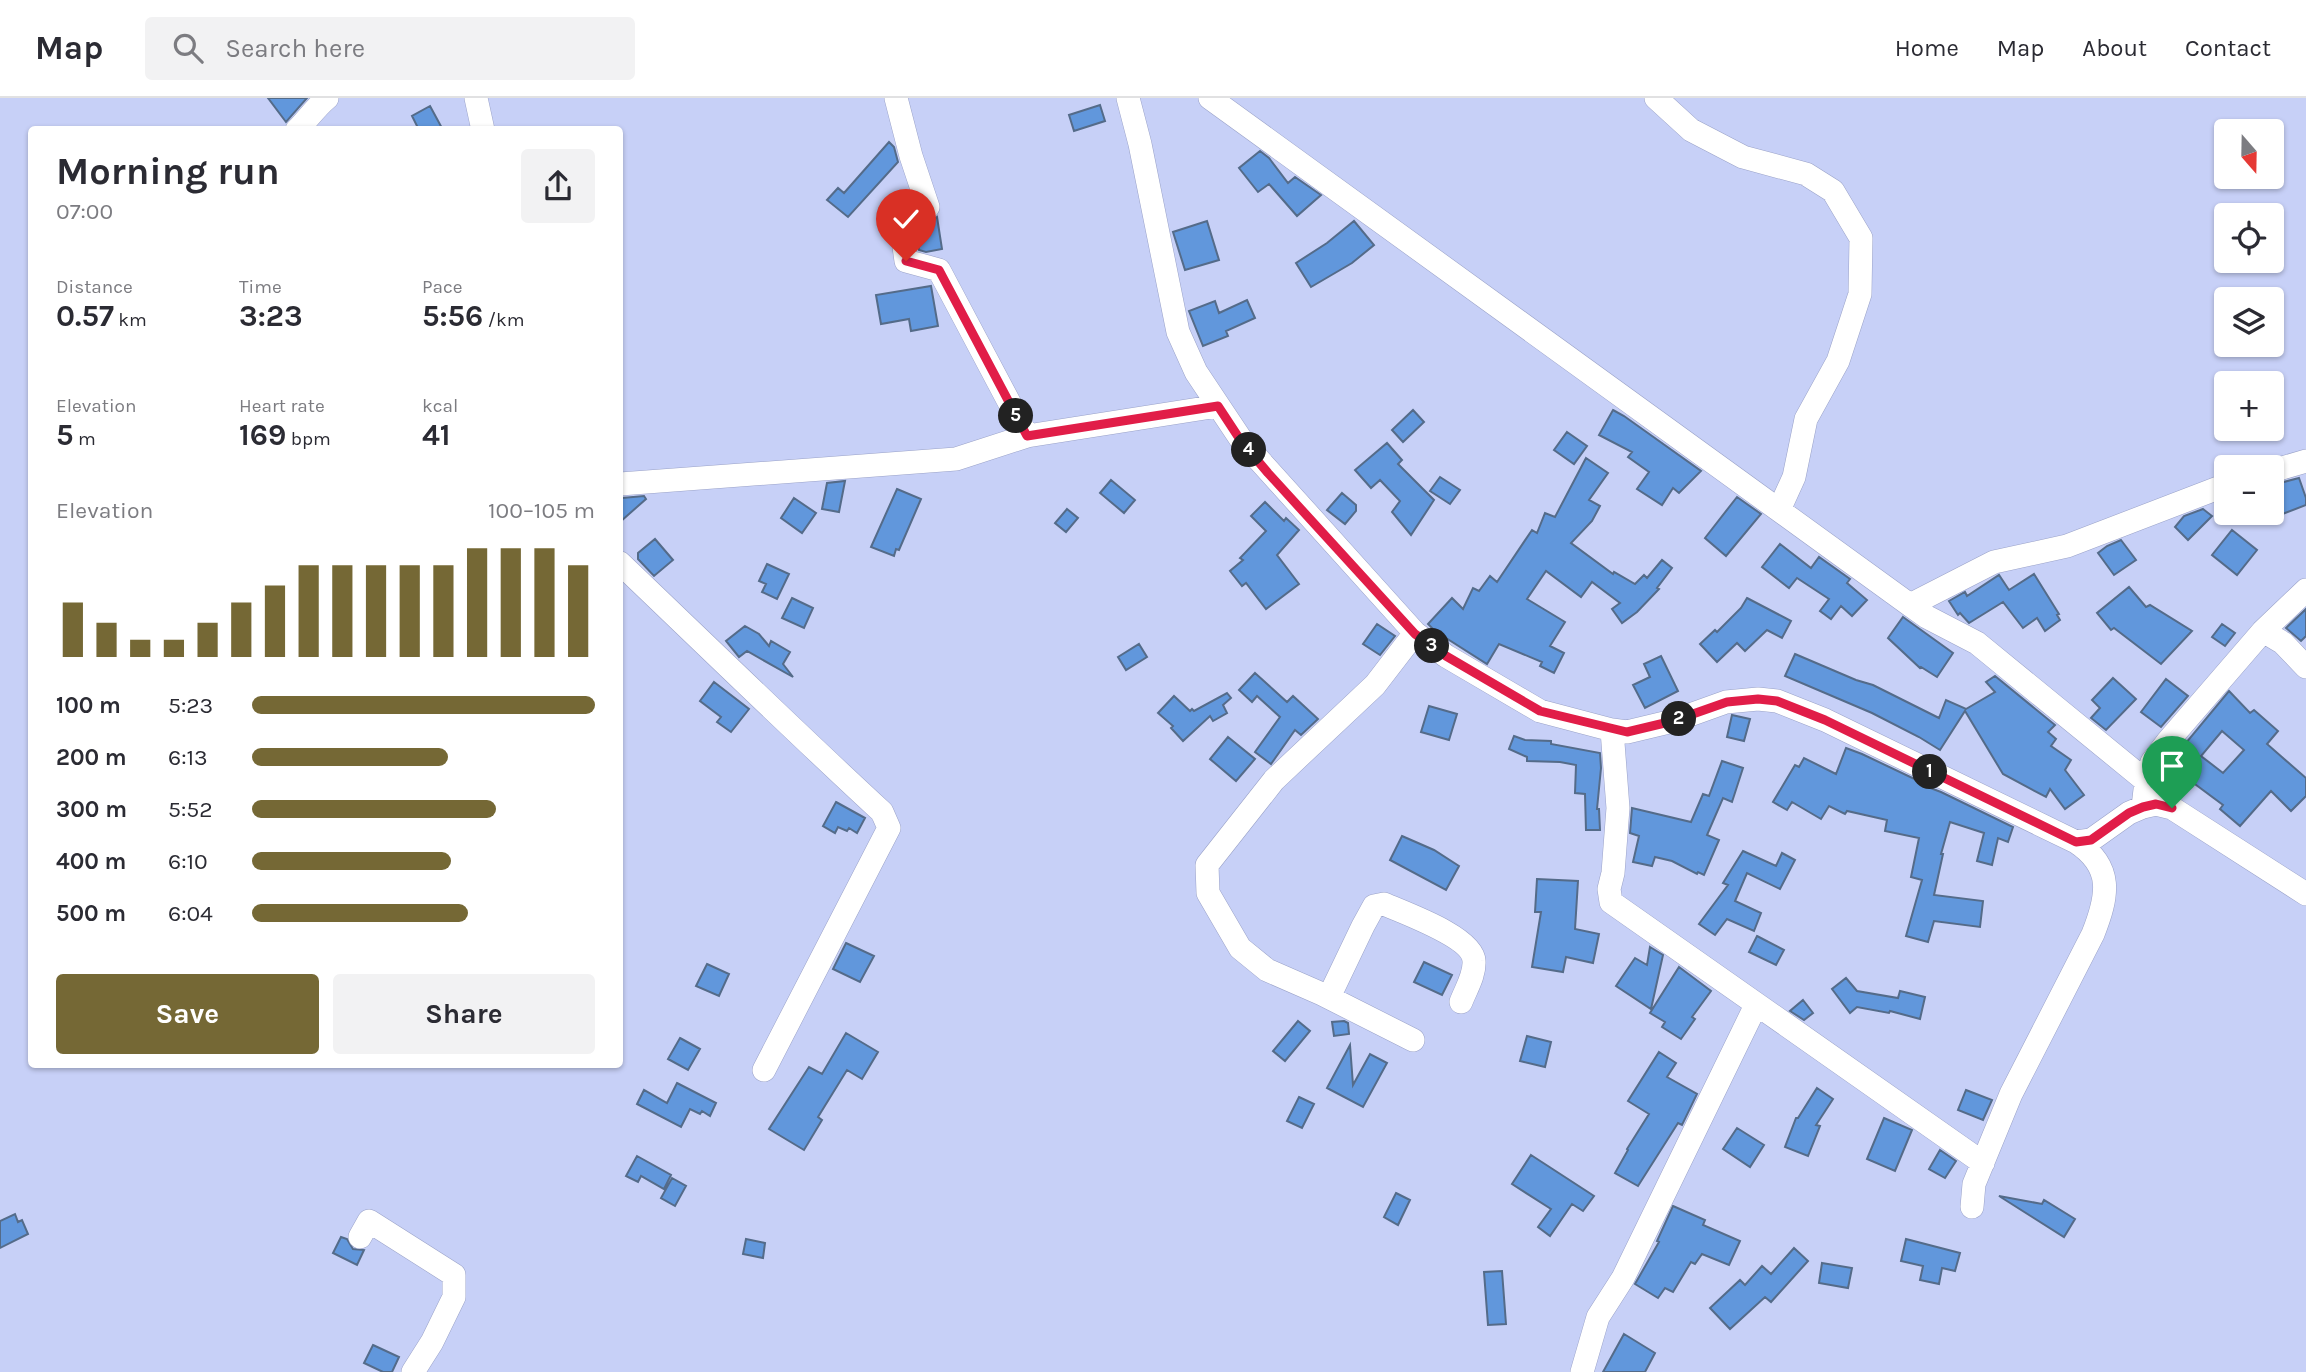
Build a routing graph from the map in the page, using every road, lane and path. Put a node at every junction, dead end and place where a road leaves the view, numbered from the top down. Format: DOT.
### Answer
graph roads {
  1 [pos="327,98"];
  2 [pos="476,98"];
  3 [pos="896,98"];
  4 [pos="1128,98"];
  5 [pos="1210,98"];
  6 [pos="1656,98"];
  7 [pos="301,126"];
  8 [pos="482,126"];
  9 [pos="1218,406"];
  10 [pos="1027,436"];
  11 [pos="2306,461"];
  12 [pos="2284,467"];
  13 [pos="623,484"];
  14 [pos="2214,490"];
  15 [pos="1779,510"];
  16 [pos="623,566"];
  17 [pos="2306,590"];
  18 [pos="1910,605"];
  19 [pos="2263,631"];
  20 [pos="1415,634"];
  21 [pos="2306,667"];
  22 [pos="1612,730"];
  23 [pos="2146,781"];
  24 [pos="2143,807"];
  25 [pos="2076,842"];
  26 [pos="2306,894"];
  27 [pos="1329,998"];
  28 [pos="1461,1002"];
  29 [pos="1756,1005"];
  30 [pos="1413,1040"];
  31 [pos="764,1070"];
  32 [pos="1983,1163"];
  33 [pos="1972,1207"];
  34 [pos="360,1237"];
  35 [pos="413,1372"];
  36 [pos="1583,1372"];
  1 -- 7 [label="street"];
  2 -- 8 [label="street"];
  3 -- 10 [label="street"];
  4 -- 9 [label="street"];
  5 -- 15 [label="street"];
  6 -- 15 [label="street"];
  9 -- 10 [label="street"];
  9 -- 20 [label="street"];
  10 -- 13 [label="street"];
  11 -- 12 [label="street"];
  14 -- 18 [label="street"];
  15 -- 18 [label="street"];
  16 -- 31 [label="street"];
  17 -- 19 [label="street"];
  18 -- 23 [label="street"];
  19 -- 21 [label="street"];
  19 -- 23 [label="street"];
  20 -- 22 [label="street"];
  20 -- 27 [label="street"];
  22 -- 25 [label="street"];
  22 -- 29 [label="street"];
  23 -- 24 [label="street"];
  24 -- 25 [label="street"];
  24 -- 26 [label="street"];
  25 -- 32 [label="street"];
  27 -- 28 [label="street"];
  27 -- 30 [label="street"];
  29 -- 32 [label="street"];
  29 -- 36 [label="street"];
  32 -- 33 [label="street"];
  34 -- 35 [label="street"];
}
